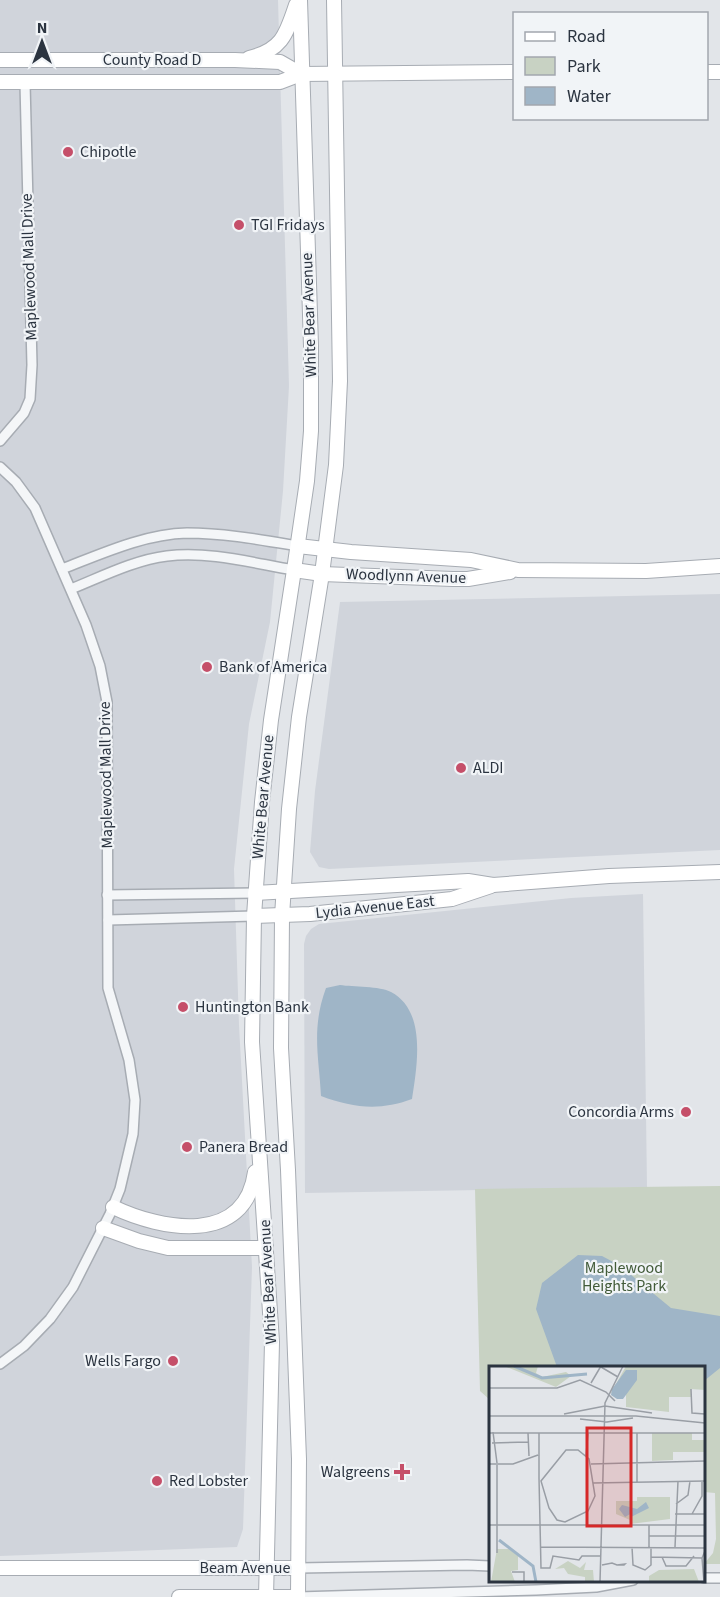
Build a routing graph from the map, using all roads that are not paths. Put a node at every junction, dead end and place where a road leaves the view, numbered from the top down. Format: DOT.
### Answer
graph roads {
  1 [pos="299,0"];
  2 [pos="334,0"];
  3 [pos="0,60"];
  4 [pos="235,60"];
  5 [pos="513,72"];
  6 [pos="334,73"];
  7 [pos="301,74"];
  8 [pos="0,82"];
  9 [pos="25,82"];
  10 [pos="0,441"];
  11 [pos="0,467"];
  12 [pos="298,546"];
  13 [pos="326,550"];
  14 [pos="720,566"];
  15 [pos="62,569"];
  16 [pos="294,570"];
  17 [pos="518,570"];
  18 [pos="322,574"];
  19 [pos="71,589"];
  20 [pos="720,872"];
  21 [pos="493,885"];
  22 [pos="283,892"];
  23 [pos="255,893"];
  24 [pos="107,895"];
  25 [pos="254,916"];
  26 [pos="282,916"];
  27 [pos="108,920"];
  28 [pos="258,1146"];
  29 [pos="113,1207"];
  30 [pos="103,1228"];
  31 [pos="266,1248"];
  32 [pos="0,1364"];
  33 [pos="489,1566"];
  34 [pos="0,1568"];
  35 [pos="266,1568"];
  36 [pos="299,1568"];
  37 [pos="627,1582"];
  38 [pos="179,1597"];
  39 [pos="195,1597"];
  40 [pos="266,1597"];
  41 [pos="298,1597"];
  1 -- 4 [label="main road"];
  1 -- 7 [label="main road, White Bear Avenue"];
  2 -- 6 [label="main road, White Bear Avenue"];
  3 -- 4 [label="main road, County Road D"];
  4 -- 7 [label="main road, County Road D"];
  5 -- 6 [label="main road, County Road D"];
  6 -- 7 [label="main road, County Road D"];
  6 -- 13 [label="main road, White Bear Avenue"];
  7 -- 9 [label="main road, County Road D"];
  7 -- 12 [label="main road, White Bear Avenue"];
  8 -- 9 [label="main road, County Road D"];
  9 -- 10 [label="street, Maplewood Mall Drive"];
  11 -- 15 [label="street, Maplewood Mall Drive"];
  12 -- 13 [label="main road, Woodlynn Avenue"];
  12 -- 15 [label="street"];
  12 -- 16 [label="main road, White Bear Avenue"];
  13 -- 17 [label="main road, Woodlynn Avenue"];
  13 -- 18 [label="main road, White Bear Avenue"];
  14 -- 17 [label="main road, Woodlynn Avenue"];
  15 -- 19 [label="street, Maplewood Mall Drive"];
  16 -- 18 [label="main road, Woodlynn Avenue"];
  16 -- 19 [label="street"];
  16 -- 23 [label="main road, White Bear Avenue"];
  17 -- 18 [label="main road, Woodlynn Avenue"];
  18 -- 22 [label="main road, White Bear Avenue"];
  19 -- 24 [label="street, Maplewood Mall Drive"];
  20 -- 21 [label="main road, Lydia Avenue East"];
  21 -- 22 [label="main road, Lydia Avenue East"];
  21 -- 26 [label="main road, Lydia Avenue East"];
  22 -- 23 [label="main road, Lydia Avenue East"];
  22 -- 26 [label="main road, White Bear Avenue"];
  23 -- 24 [label="street"];
  23 -- 25 [label="main road, White Bear Avenue"];
  24 -- 27 [label="street, Maplewood Mall Drive"];
  25 -- 26 [label="main road, Lydia Avenue East"];
  25 -- 27 [label="street"];
  25 -- 28 [label="main road, White Bear Avenue"];
  26 -- 36 [label="main road, White Bear Avenue"];
  27 -- 29 [label="street, Maplewood Mall Drive"];
  28 -- 29 [label="main road"];
  28 -- 31 [label="main road, White Bear Avenue"];
  29 -- 30 [label="street, Maplewood Mall Drive"];
  30 -- 31 [label="main road"];
  30 -- 32 [label="street, Maplewood Mall Drive"];
  31 -- 35 [label="main road, White Bear Avenue"];
  33 -- 36 [label="street, Beam Avenue"];
  34 -- 35 [label="main road, Beam Avenue"];
  35 -- 36 [label="main road, Beam Avenue"];
  35 -- 40 [label="main road, White Bear Avenue"];
  36 -- 41 [label="main road, White Bear Avenue"];
  37 -- 41 [label="street, Beam Avenue"];
  38 -- 39 [label="main road, Beam Avenue"];
  39 -- 40 [label="main road, Beam Avenue"];
  40 -- 41 [label="main road, Beam Avenue"];
}
